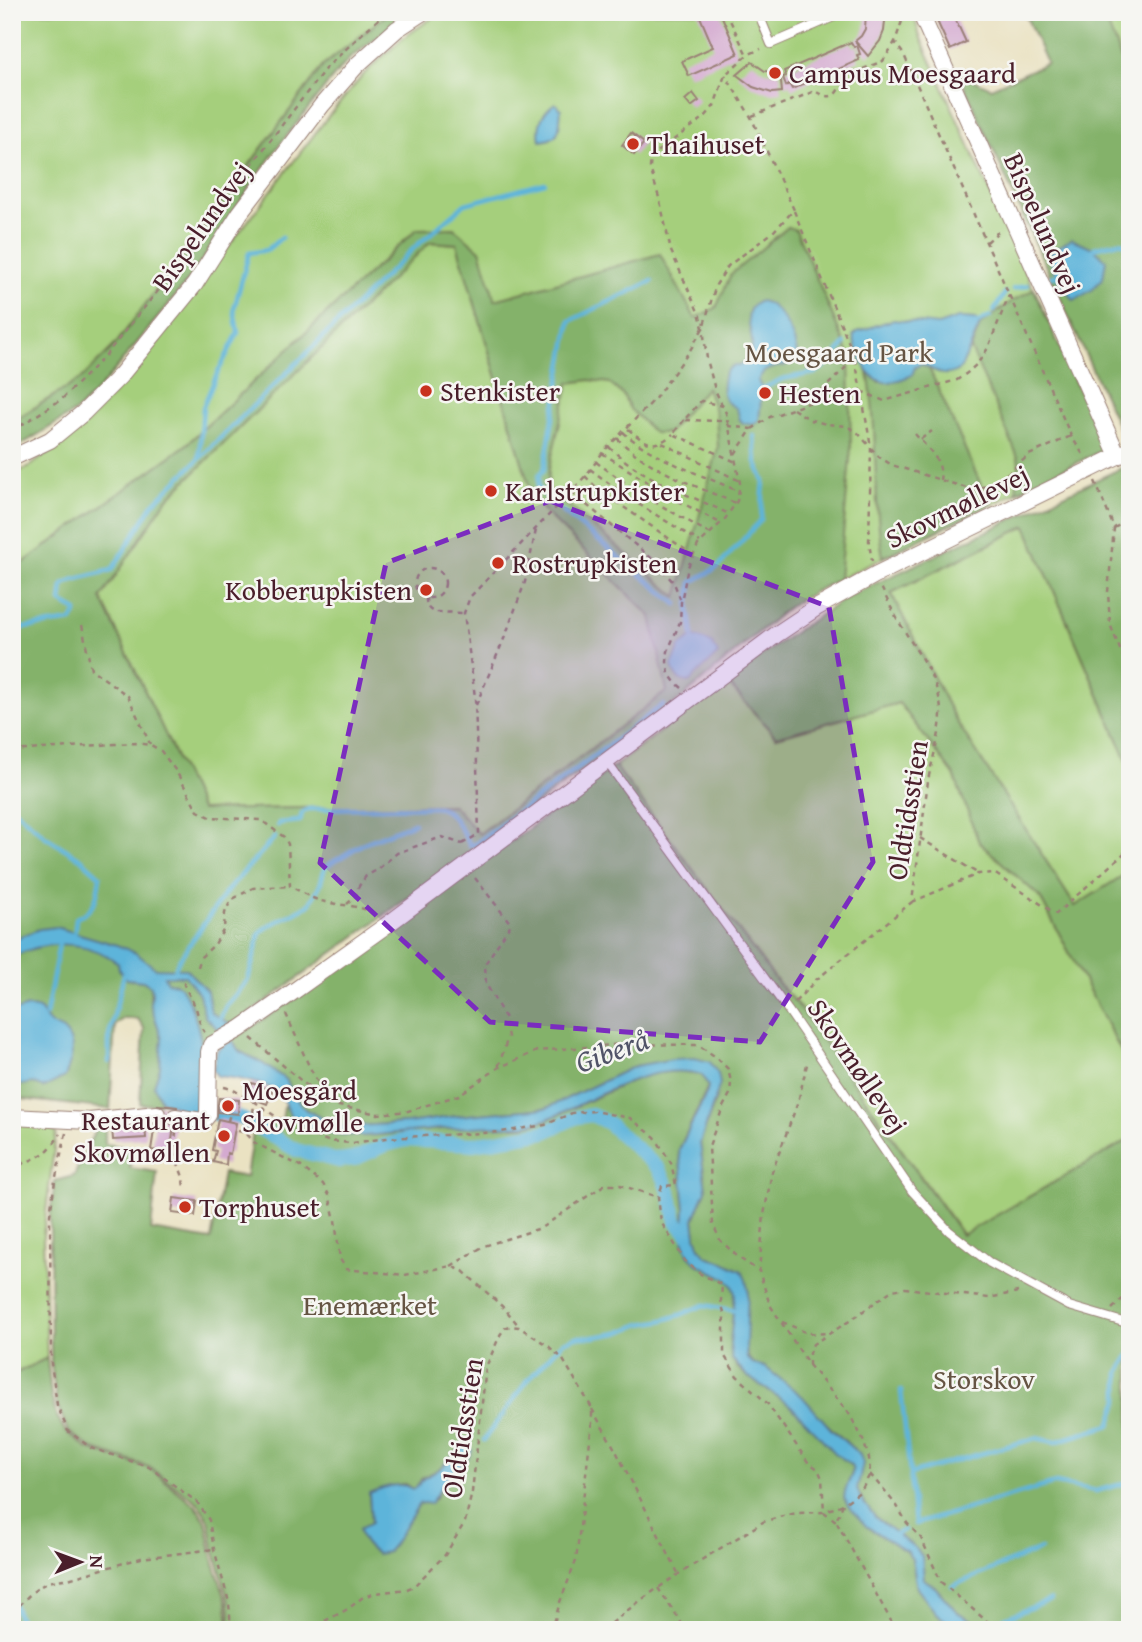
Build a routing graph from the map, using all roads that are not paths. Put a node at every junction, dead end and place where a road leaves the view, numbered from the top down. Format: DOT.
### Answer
graph roads {
  1 [pos="423,12"];
  2 [pos="758,12"];
  3 [pos="851,12"];
  4 [pos="920,12"];
  5 [pos="835,14"];
  6 [pos="1124,453"];
  7 [pos="12,458"];
  8 [pos="606,761"];
  9 [pos="156,1114"];
  10 [pos="12,1117"];
  11 [pos="177,1117"];
  12 [pos="1130,1324"];
  1 -- 7 [label="street, Bispelundvej"];
  2 -- 5 [label="lane"];
  3 -- 5 [label="lane"];
  4 -- 6 [label="street, Bispelundvej"];
  6 -- 8 [label="street, Skovmøllevej"];
  8 -- 11 [label="street, Skovmøllevej"];
  8 -- 12 [label="lane, Skovmøllevej"];
  9 -- 10 [label="street"];
}
